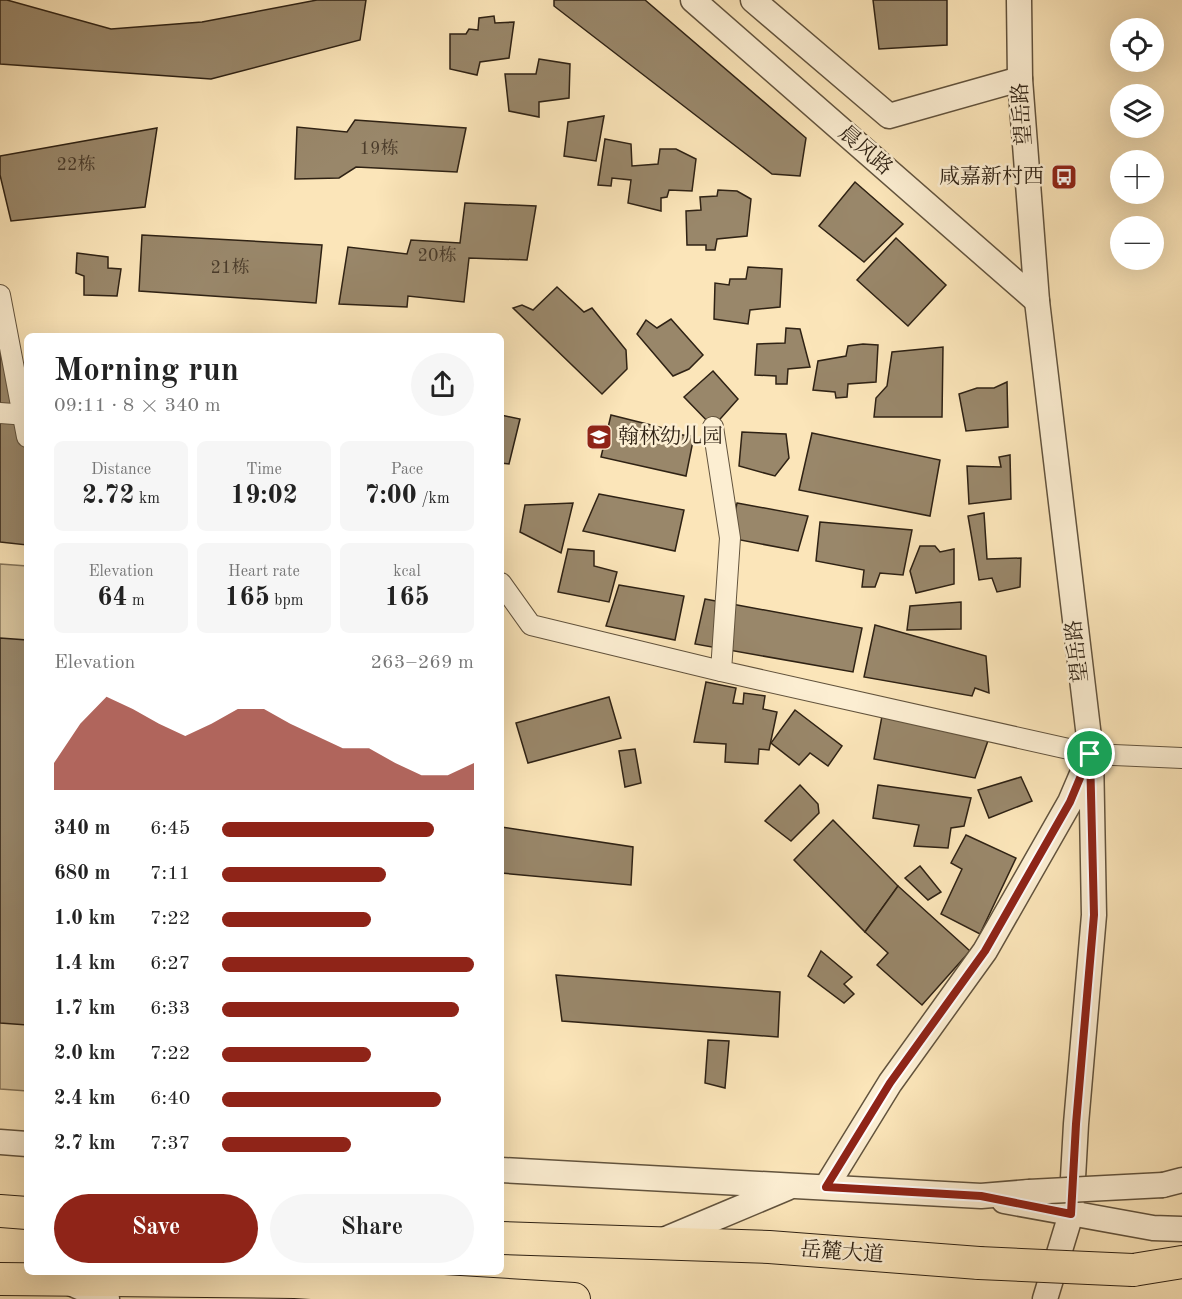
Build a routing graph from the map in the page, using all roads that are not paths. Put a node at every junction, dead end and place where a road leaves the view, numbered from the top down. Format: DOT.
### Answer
graph roads {
  1 [pos="693,0"];
  2 [pos="753,0"];
  3 [pos="1019,0"];
  4 [pos="1020,79"];
  5 [pos="0,295"];
  6 [pos="1037,301"];
  7 [pos="24,410"];
  8 [pos="0,413"];
  9 [pos="24,415"];
  10 [pos="713,427"];
  11 [pos="504,587"];
  12 [pos="722,671"];
  13 [pos="1090,754"];
  14 [pos="1182,759"];
  15 [pos="0,1142"];
  16 [pos="24,1144"];
  17 [pos="504,1170"];
  18 [pos="1173,1183"];
  19 [pos="792,1186"];
  20 [pos="826,1187"];
  21 [pos="981,1196"];
  22 [pos="0,1211"];
  23 [pos="24,1213"];
  24 [pos="1071,1214"];
  25 [pos="1182,1229"];
  26 [pos="504,1238"];
  27 [pos="656,1243"];
  28 [pos="1182,1262"];
  29 [pos="1133,1270"];
  30 [pos="1182,1272"];
  31 [pos="0,1279"];
  32 [pos="62,1279"];
  33 [pos="295,1282"];
  34 [pos="107,1299"];
  35 [pos="262,1299"];
  36 [pos="574,1299"];
  37 [pos="1045,1299"];
  1 -- 6 [label="street, 晨风路"];
  2 -- 4 [label="street, 晨风路"];
  3 -- 4 [label="street, 望岳路"];
  4 -- 6 [label="street, 望岳路"];
  5 -- 7 [label="street"];
  6 -- 13 [label="street, 望岳路"];
  8 -- 9 [label="street"];
  10 -- 12 [label="street"];
  11 -- 12 [label="street"];
  12 -- 13 [label="street"];
  13 -- 14 [label="street"];
  13 -- 20 [label="street"];
  13 -- 24 [label="street, 望岳路"];
  15 -- 16 [label="street"];
  17 -- 19 [label="street"];
  18 -- 21 [label="street, bridge"];
  19 -- 20 [label="street"];
  19 -- 27 [label="street"];
  20 -- 21 [label="street"];
  21 -- 24 [label="street"];
  22 -- 23 [label="highway"];
  24 -- 25 [label="street"];
  24 -- 37 [label="street, 望岳路"];
  26 -- 27 [label="highway, 岳麓大道"];
  27 -- 29 [label="highway, 岳麓大道, bridge"];
  28 -- 29 [label="highway"];
  29 -- 30 [label="highway, 岳麓大道"];
  31 -- 32 [label="highway"];
  32 -- 33 [label="highway"];
  32 -- 34 [label="street"];
  33 -- 35 [label="street"];
  33 -- 36 [label="highway"];
}
